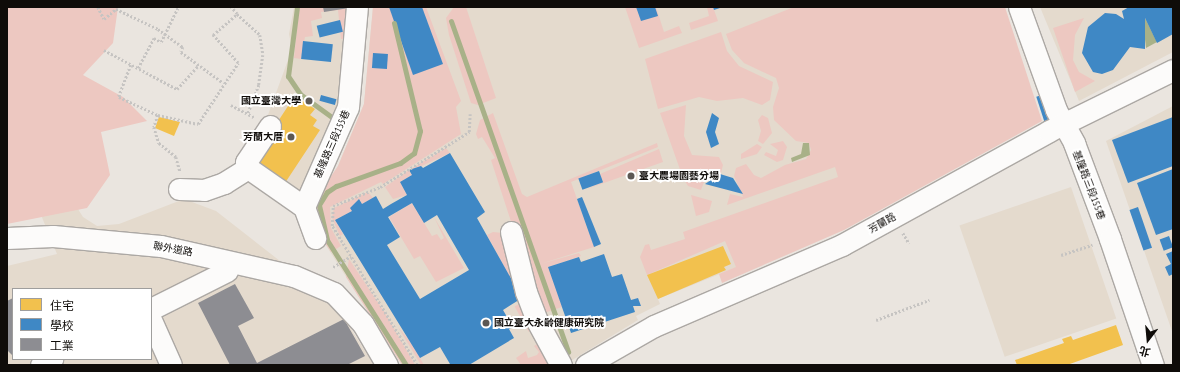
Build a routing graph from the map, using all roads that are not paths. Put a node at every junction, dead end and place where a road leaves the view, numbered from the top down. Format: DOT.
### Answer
graph roads {
  1 [pos="357,7"];
  2 [pos="1019,7"];
  3 [pos="1173,70"];
  4 [pos="1064,124"];
  5 [pos="270,126"];
  6 [pos="248,168"];
  7 [pos="179,190"];
  8 [pos="304,207"];
  9 [pos="511,232"];
  10 [pos="7,238"];
  11 [pos="315,238"];
  12 [pos="227,271"];
  13 [pos="152,308"];
  14 [pos="152,322"];
  15 [pos="50,360"];
  16 [pos="41,365"];
  17 [pos="171,365"];
  18 [pos="387,365"];
  19 [pos="561,365"];
  20 [pos="586,365"];
  21 [pos="1153,365"];
  1 -- 8 [label="street, 基隆路三段155巷"];
  2 -- 4 [label="street, 基隆路三段155巷"];
  3 -- 4 [label="street, 芳蘭路"];
  4 -- 20 [label="street, 芳蘭路"];
  4 -- 21 [label="street, 基隆路三段155巷"];
  5 -- 6 [label="street"];
  6 -- 7 [label="street"];
  6 -- 8 [label="street"];
  8 -- 11 [label="street"];
  9 -- 19 [label="street"];
  10 -- 18 [label="street, 聯外道路"];
  12 -- 13 [label="street"];
  14 -- 17 [label="street"];
  15 -- 16 [label="street"];
}
